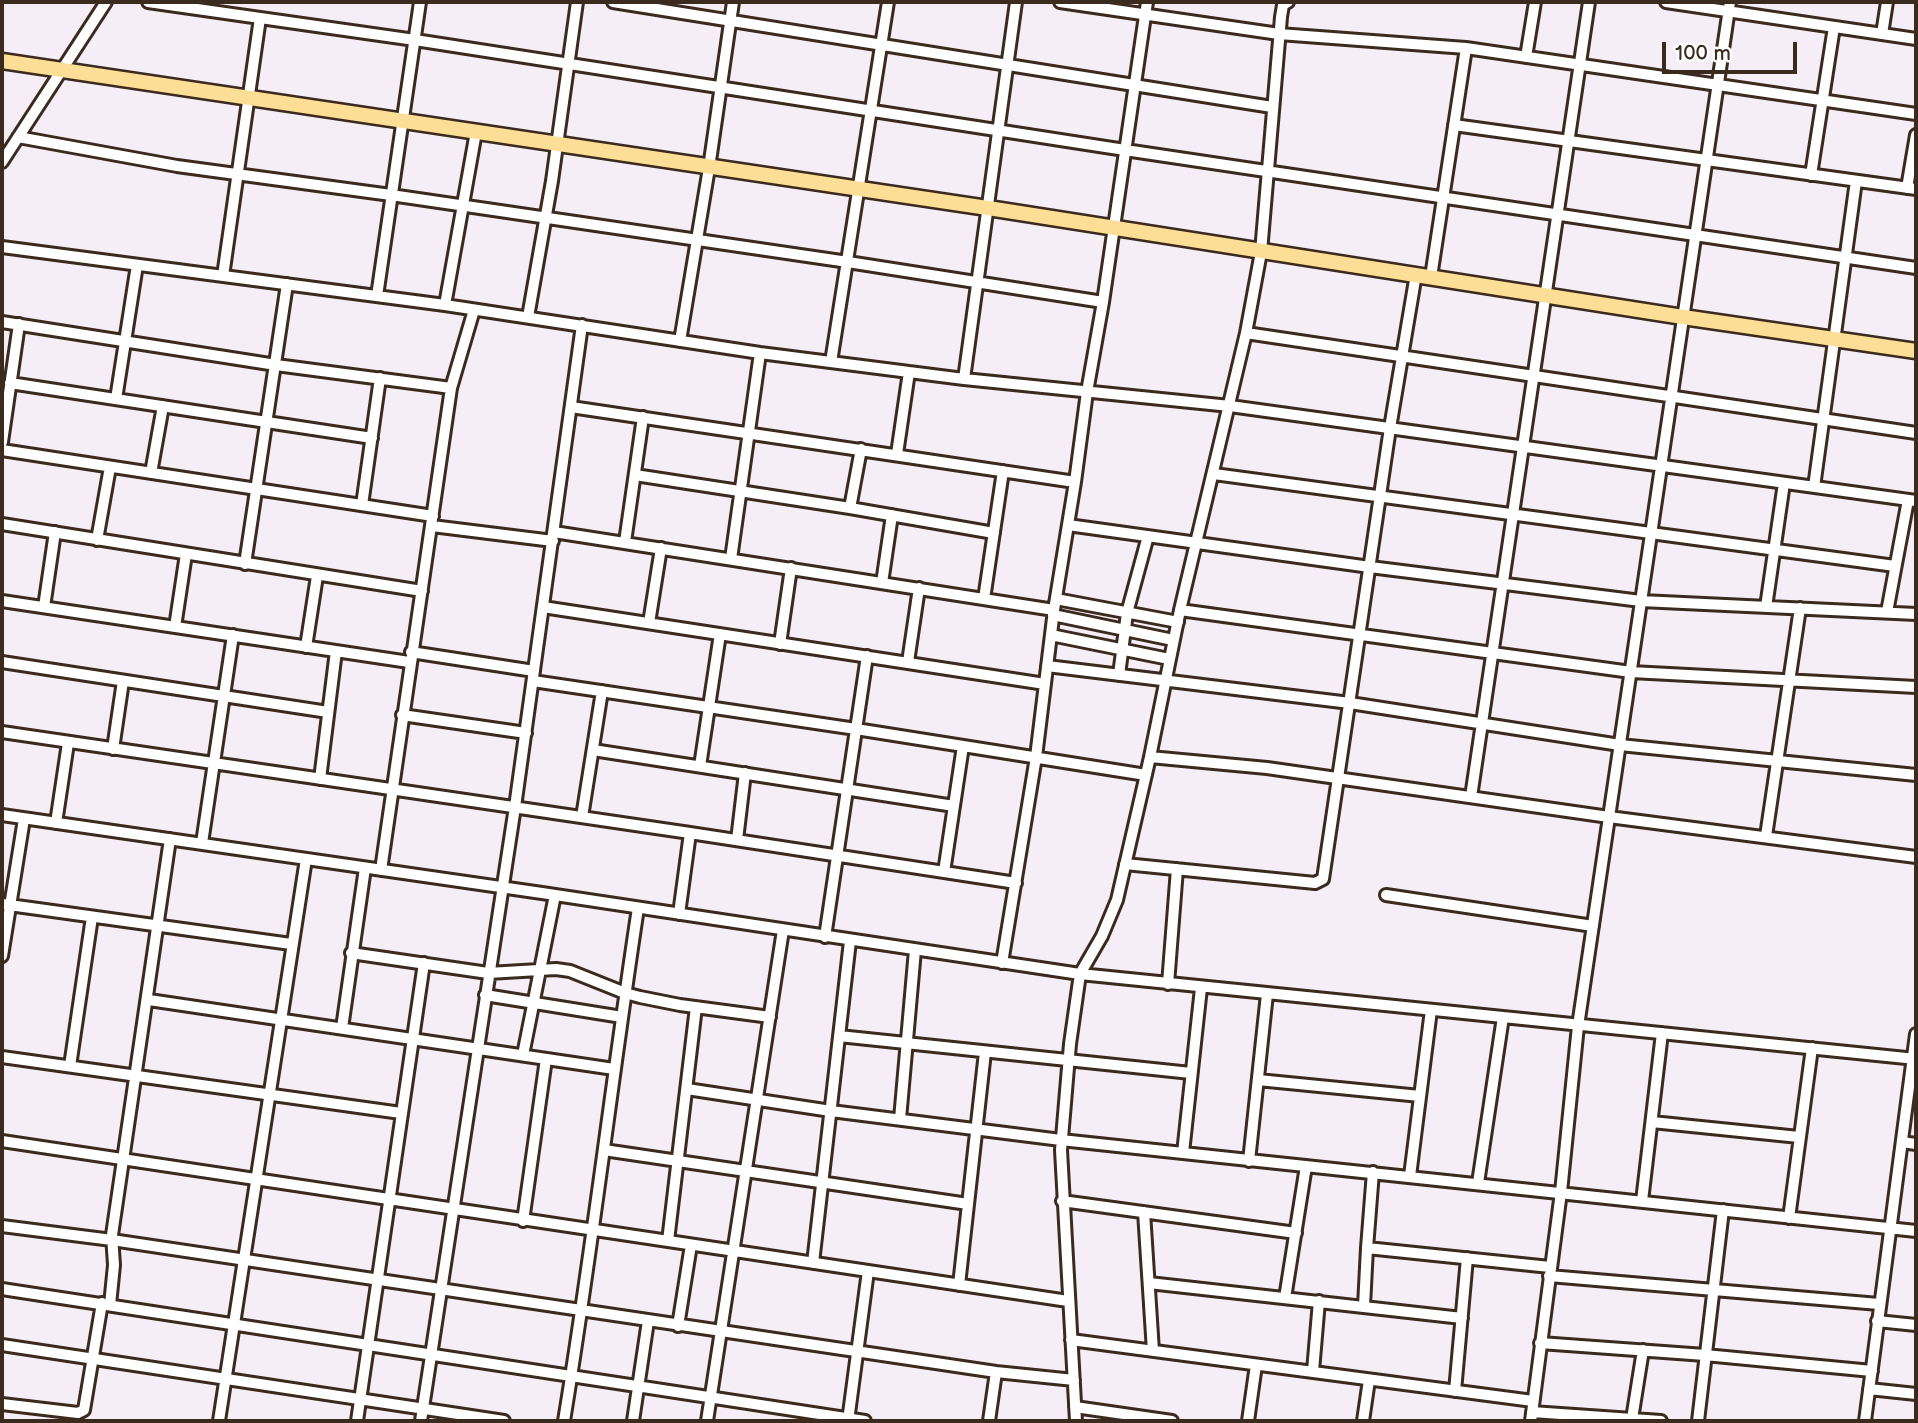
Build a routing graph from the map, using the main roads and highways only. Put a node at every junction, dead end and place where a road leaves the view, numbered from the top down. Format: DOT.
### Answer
graph roads {
  1 [pos="2,61"];
  2 [pos="1916,351"];
  1 -- 2 [label="main road"];
}
